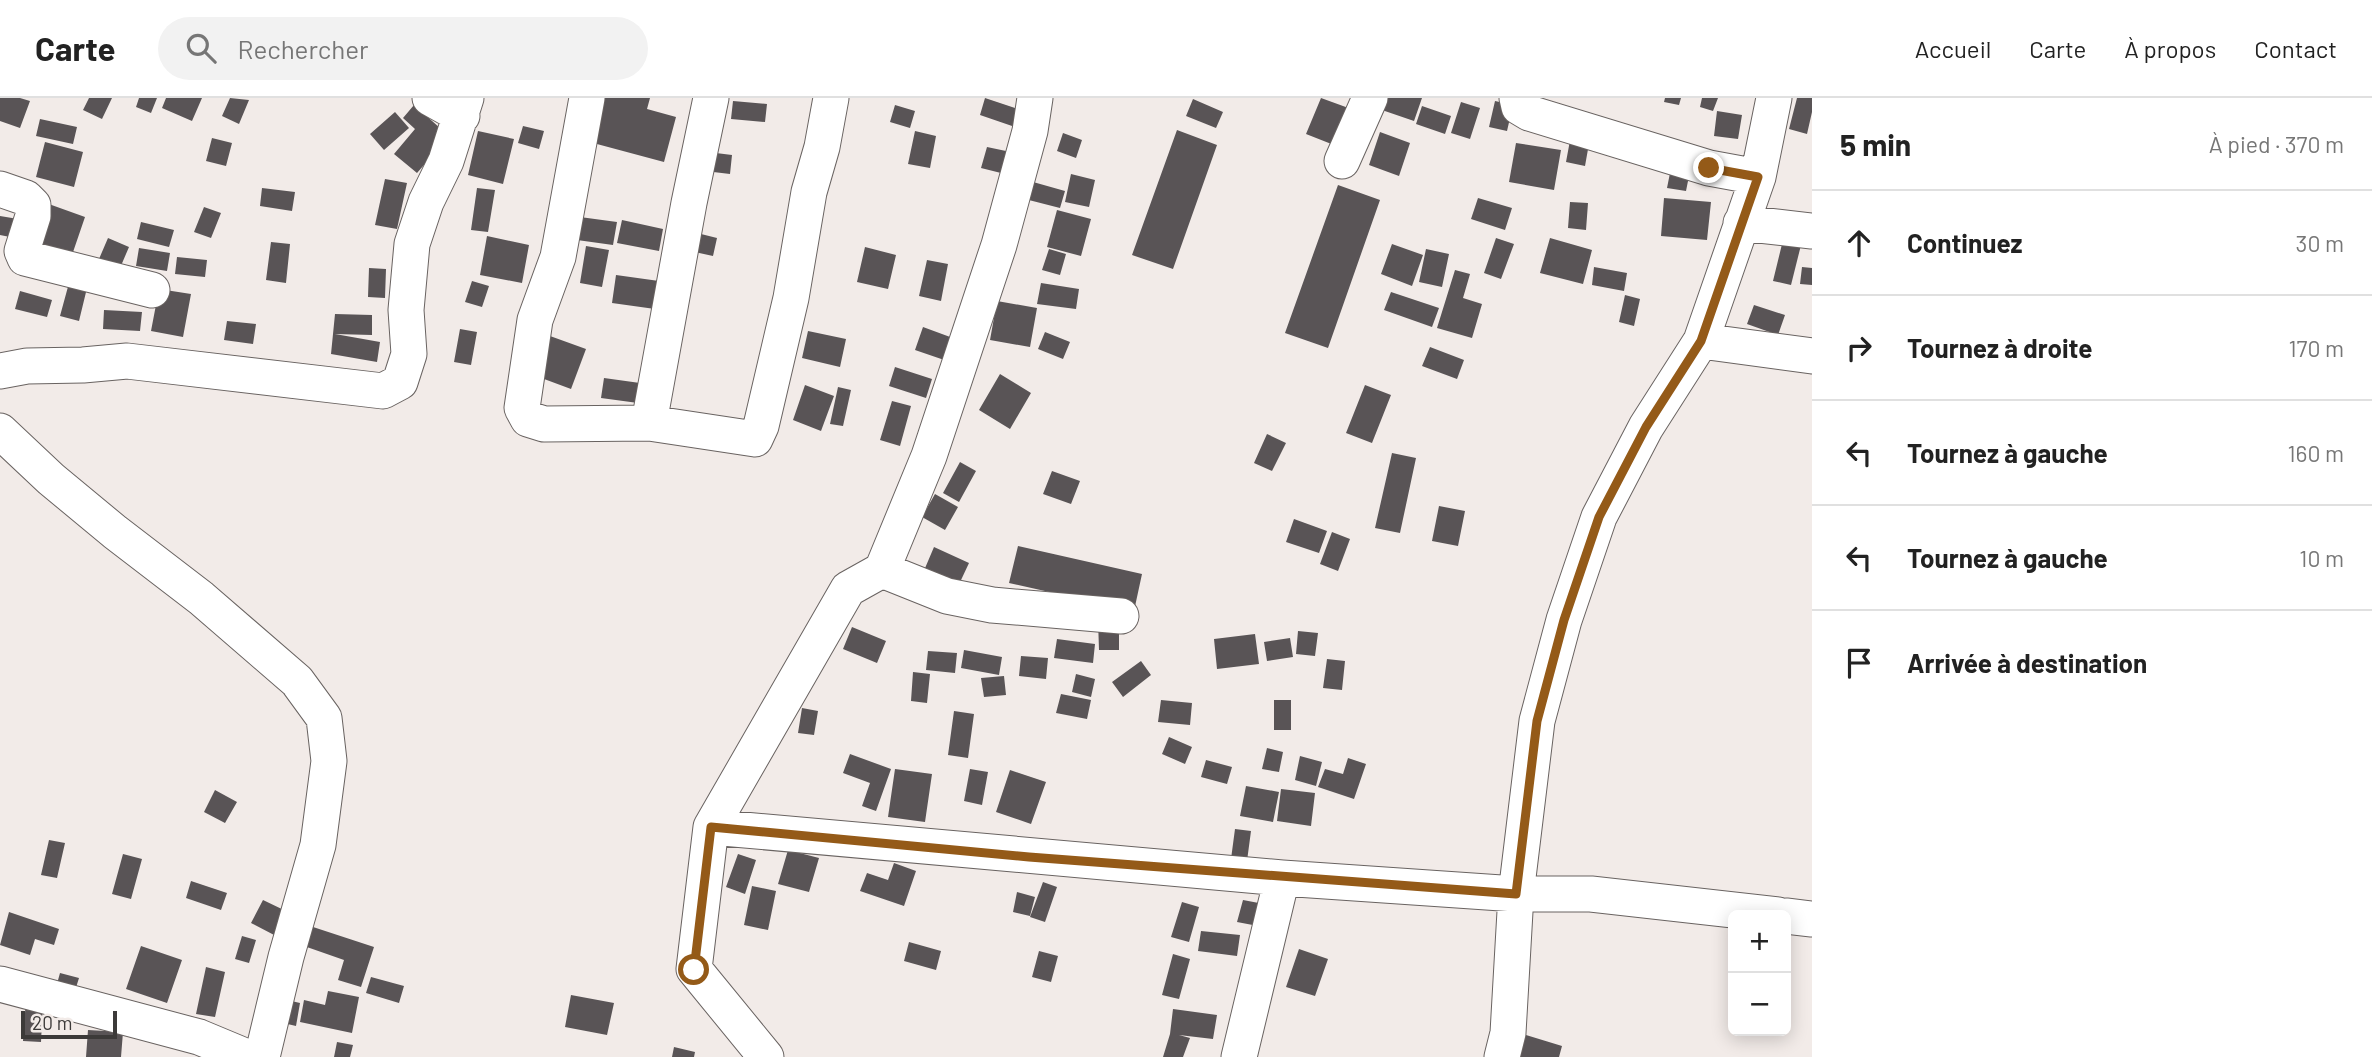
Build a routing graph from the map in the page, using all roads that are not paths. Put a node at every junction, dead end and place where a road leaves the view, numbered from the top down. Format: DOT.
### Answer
graph roads {
  1 [pos="430,98"];
  2 [pos="587,98"];
  3 [pos="711,98"];
  4 [pos="831,98"];
  5 [pos="1035,98"];
  6 [pos="1370,98"];
  7 [pos="1517,98"];
  8 [pos="1774,98"];
  9 [pos="464,107"];
  10 [pos="1342,161"];
  11 [pos="1758,177"];
  12 [pos="0,189"];
  13 [pos="1741,223"];
  14 [pos="1812,231"];
  15 [pos="152,290"];
  16 [pos="1701,341"];
  17 [pos="1812,356"];
  18 [pos="0,371"];
  19 [pos="649,423"];
  20 [pos="0,431"];
  21 [pos="882,570"];
  22 [pos="1121,616"];
  23 [pos="711,827"];
  24 [pos="1282,878"];
  25 [pos="1516,894"];
  26 [pos="1733,910"];
  27 [pos="1791,917"];
  28 [pos="1812,919"];
  29 [pos="0,984"];
  30 [pos="247,1057"];
  31 [pos="262,1057"];
  32 [pos="766,1057"];
  33 [pos="1239,1057"];
  34 [pos="1502,1057"];
  1 -- 9 [label="street"];
  2 -- 19 [label="street"];
  3 -- 19 [label="street"];
  4 -- 19 [label="street"];
  5 -- 21 [label="street"];
  6 -- 10 [label="street"];
  7 -- 11 [label="street"];
  8 -- 11 [label="street"];
  9 -- 18 [label="street"];
  11 -- 13 [label="street"];
  12 -- 15 [label="street"];
  13 -- 14 [label="street"];
  13 -- 16 [label="street"];
  16 -- 17 [label="street"];
  16 -- 25 [label="street"];
  20 -- 31 [label="street"];
  21 -- 22 [label="street"];
  21 -- 23 [label="street"];
  23 -- 24 [label="street"];
  23 -- 32 [label="street"];
  24 -- 25 [label="street"];
  24 -- 33 [label="street"];
  25 -- 26 [label="street"];
  25 -- 34 [label="street"];
  27 -- 28 [label="street"];
  29 -- 30 [label="street"];
}
